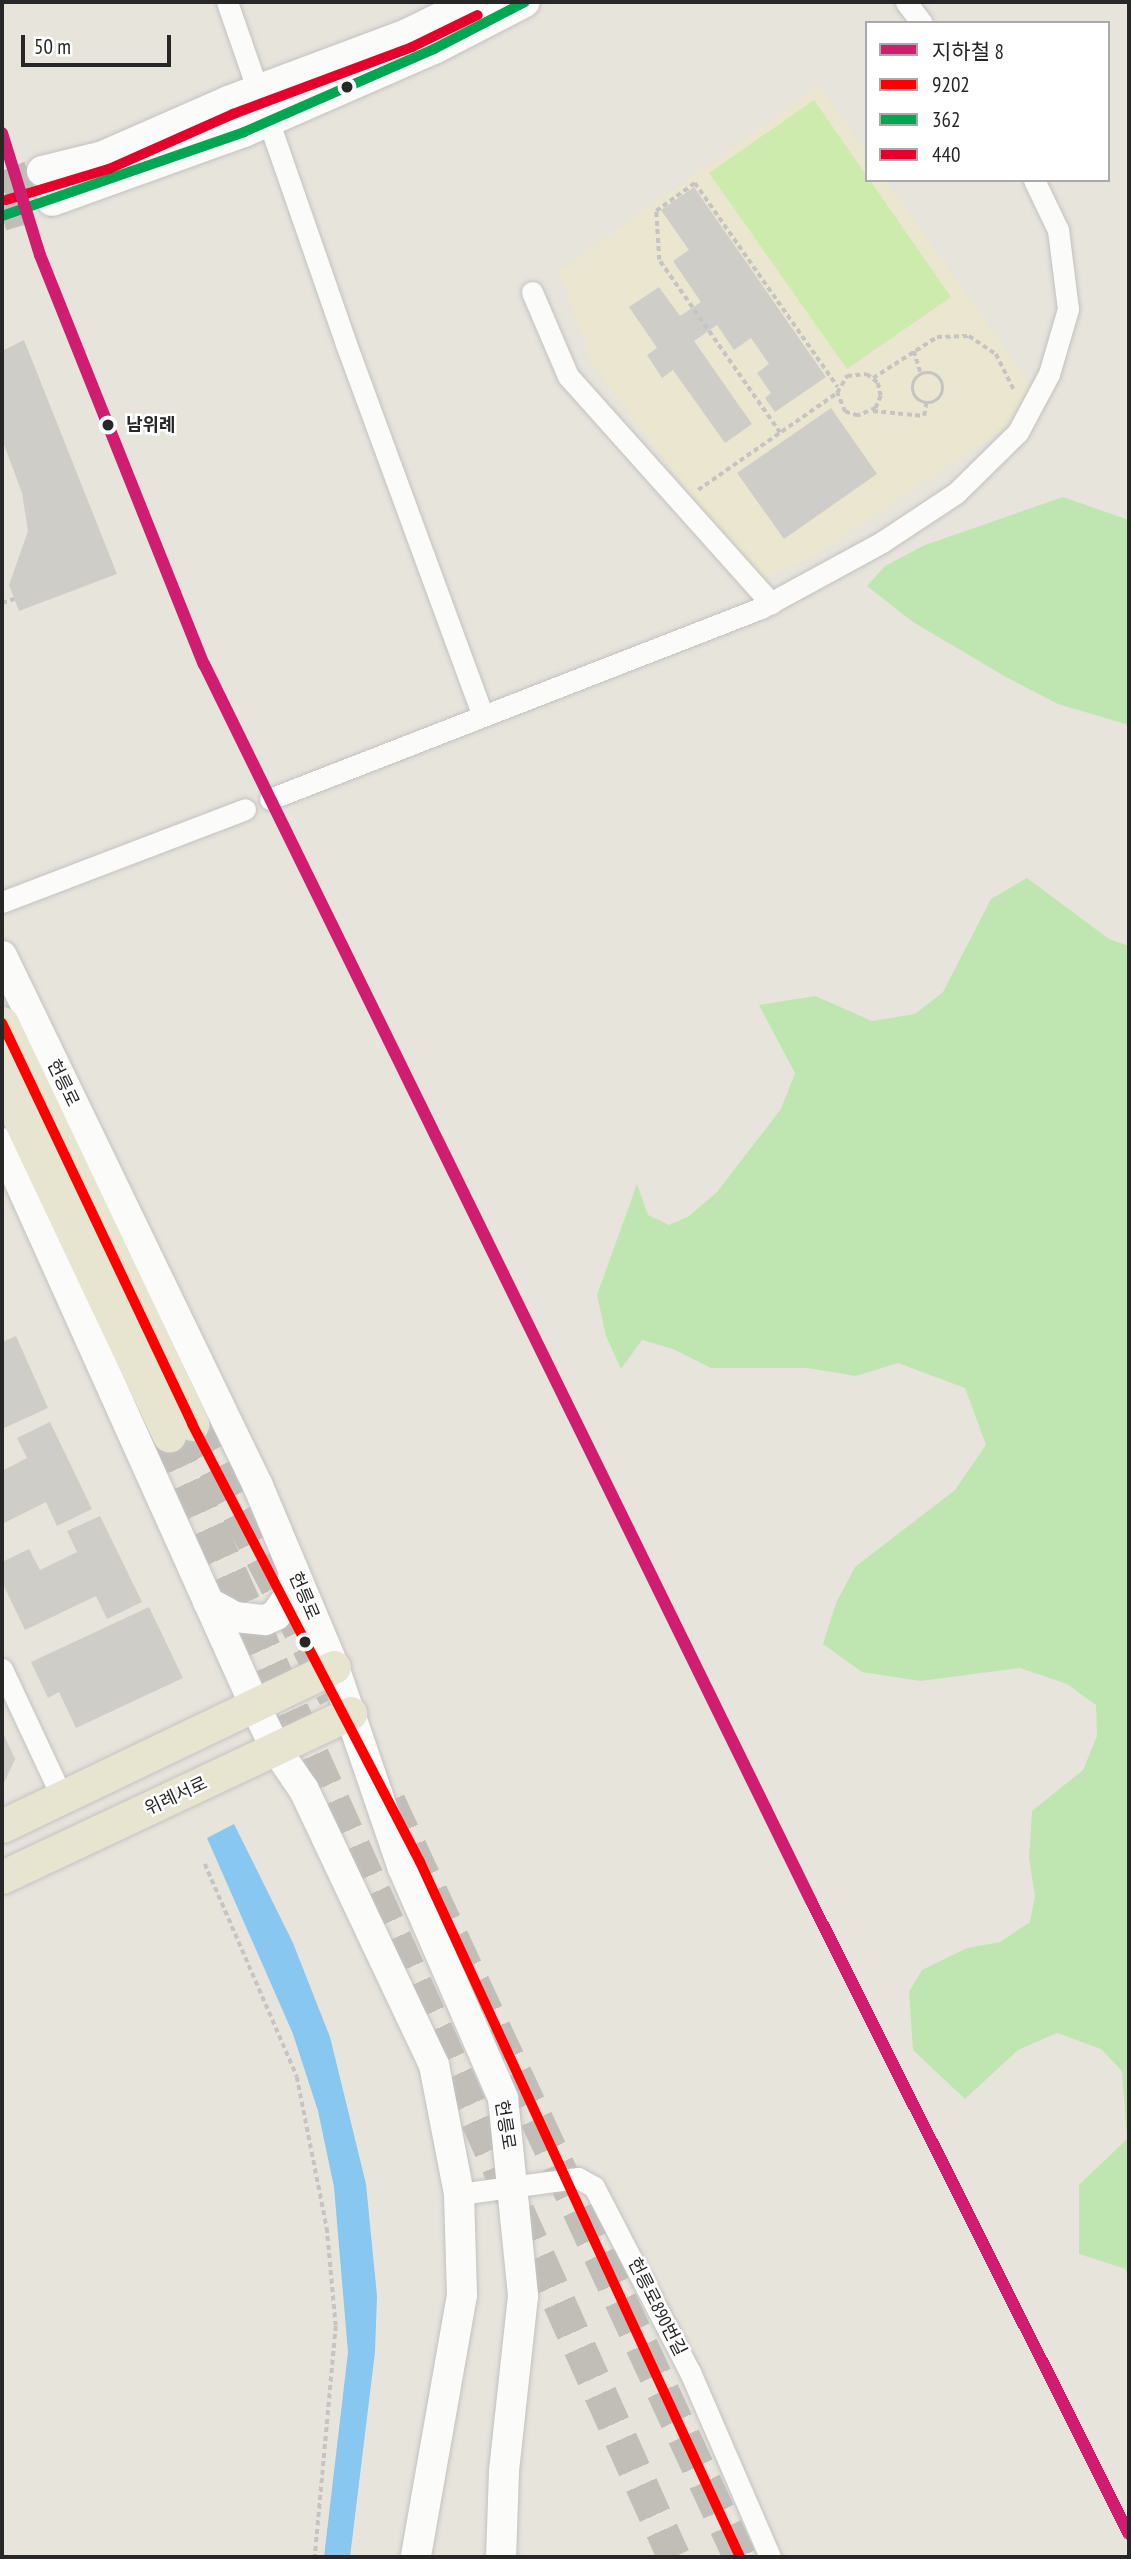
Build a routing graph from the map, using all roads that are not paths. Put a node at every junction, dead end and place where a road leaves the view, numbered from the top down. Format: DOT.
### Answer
graph roads {
  1 [pos="227,2"];
  2 [pos="472,2"];
  3 [pos="525,2"];
  4 [pos="906,2"];
  5 [pos="920,21"];
  6 [pos="257,90"];
  7 [pos="268,122"];
  8 [pos="42,172"];
  9 [pos="1035,182"];
  10 [pos="52,201"];
  11 [pos="532,292"];
  12 [pos="771,603"];
  13 [pos="482,713"];
  14 [pos="270,799"];
  15 [pos="245,809"];
  16 [pos="2,902"];
  17 [pos="2,956"];
  18 [pos="2,1023"];
  19 [pos="2,1082"];
  20 [pos="2,1143"];
  21 [pos="294,1572"];
  22 [pos="208,1602"];
  23 [pos="334,1667"];
  24 [pos="2,1669"];
  25 [pos="256,1708"];
  26 [pos="350,1713"];
  27 [pos="276,1749"];
  28 [pos="62,1797"];
  29 [pos="2,1826"];
  30 [pos="2,1877"];
  31 [pos="513,2187"];
  32 [pos="458,2194"];
  33 [pos="415,2557"];
  34 [pos="501,2557"];
  35 [pos="769,2557"];
  1 -- 6 [label="street"];
  2 -- 6 [label="main road"];
  3 -- 7 [label="main road"];
  4 -- 5 [label="street"];
  6 -- 7 [label="street"];
  6 -- 8 [label="main road"];
  7 -- 10 [label="main road"];
  7 -- 13 [label="street"];
  9 -- 12 [label="street"];
  11 -- 12 [label="street"];
  12 -- 13 [label="street"];
  13 -- 14 [label="street"];
  15 -- 16 [label="street"];
  17 -- 21 [label="main road, 헌릉로"];
  18 -- 19 [label="main road"];
  20 -- 22 [label="main road"];
  21 -- 22 [label="main road"];
  21 -- 23 [label="main road, 헌릉로"];
  22 -- 25 [label="main road"];
  23 -- 25 [label="main road"];
  23 -- 26 [label="main road, 헌릉로"];
  24 -- 28 [label="street"];
  25 -- 27 [label="main road"];
  25 -- 28 [label="main road"];
  26 -- 27 [label="main road, 위례서로"];
  26 -- 31 [label="main road, 헌릉로"];
  27 -- 30 [label="main road, 위례서로"];
  27 -- 32 [label="main road"];
  28 -- 29 [label="main road"];
  31 -- 32 [label="street, 헌릉로890번길"];
  31 -- 34 [label="main road, 헌릉로"];
  31 -- 35 [label="street, 헌릉로890번길"];
  32 -- 33 [label="main road"];
}
